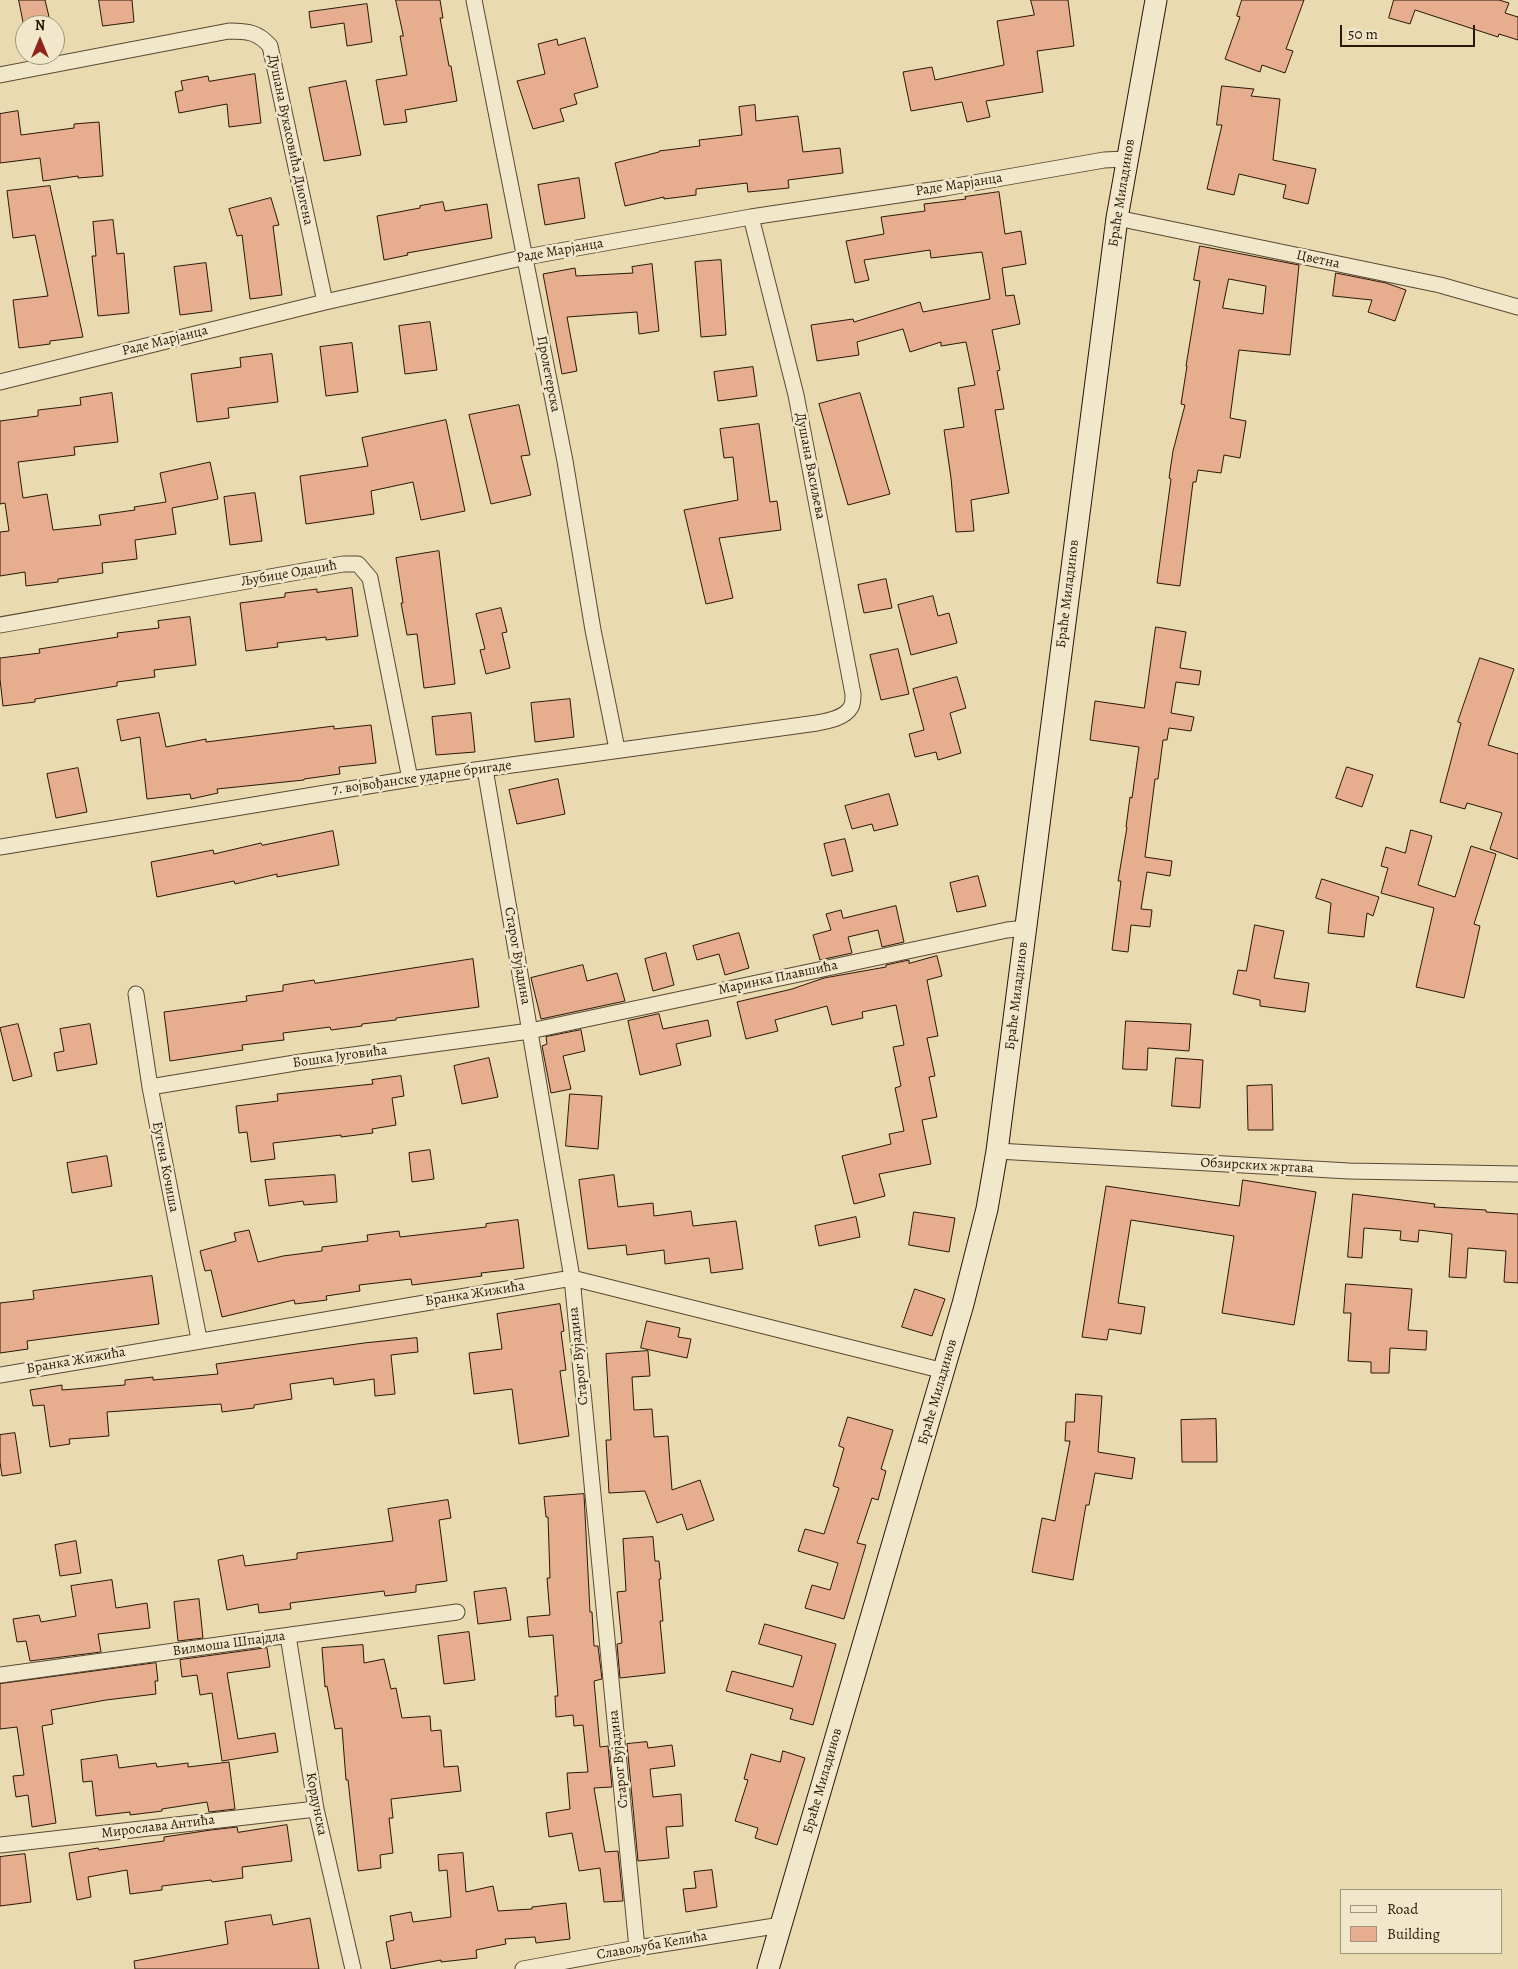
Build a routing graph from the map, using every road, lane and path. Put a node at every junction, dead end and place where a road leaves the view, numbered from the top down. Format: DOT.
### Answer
graph roads {
  1 [pos="474,0"];
  2 [pos="1156,0"];
  3 [pos="0,75"];
  4 [pos="1127,159"];
  5 [pos="751,217"];
  6 [pos="1117,218"];
  7 [pos="526,257"];
  8 [pos="325,302"];
  9 [pos="1518,307"];
  10 [pos="0,382"];
  11 [pos="0,625"];
  12 [pos="844,714"];
  13 [pos="617,749"];
  14 [pos="485,769"];
  15 [pos="410,779"];
  16 [pos="0,847"];
  17 [pos="1026,928"];
  18 [pos="136,994"];
  19 [pos="530,1031"];
  20 [pos="150,1087"];
  21 [pos="997,1151"];
  22 [pos="1518,1174"];
  23 [pos="572,1278"];
  24 [pos="199,1340"];
  25 [pos="944,1371"];
  26 [pos="0,1374"];
  27 [pos="457,1612"];
  28 [pos="288,1636"];
  29 [pos="0,1675"];
  30 [pos="316,1808"];
  31 [pos="0,1845"];
  32 [pos="781,1925"];
  33 [pos="637,1948"];
  34 [pos="353,1969"];
  35 [pos="523,1969"];
  36 [pos="768,1969"];
  1 -- 7 [label="street, Пролетерска"];
  2 -- 4 [label="main road, Браће Миладинов"];
  3 -- 8 [label="street, Душана Вукасовића Диогена"];
  4 -- 5 [label="street, Раде Марјанца"];
  4 -- 6 [label="main road, Браће Миладинов"];
  5 -- 7 [label="street, Раде Марјанца"];
  5 -- 12 [label="street, Душана Васиљева"];
  6 -- 9 [label="street, Цветна"];
  6 -- 17 [label="main road, Браће Миладинов"];
  7 -- 8 [label="street, Раде Марјанца"];
  7 -- 13 [label="street, Пролетерска"];
  8 -- 10 [label="street, Раде Марјанца"];
  11 -- 15 [label="street, Љубице Одаџић"];
  12 -- 13 [label="street, 7. војвођанске ударне бригаде"];
  13 -- 14 [label="street, 7. војвођанске ударне бригаде"];
  14 -- 15 [label="street, 7. војвођанске ударне бригаде"];
  14 -- 19 [label="street, Старог Вујадина"];
  15 -- 16 [label="street, 7. војвођанске ударне бригаде"];
  17 -- 19 [label="street, Маринка Плавшића"];
  17 -- 21 [label="main road, Браће Миладинов"];
  18 -- 20 [label="street, Еугена Кочиша"];
  19 -- 20 [label="street, Бошка Југовића"];
  19 -- 23 [label="street, Старог Вујадина"];
  20 -- 24 [label="street, Еугена Кочиша"];
  21 -- 22 [label="street, Обзирских жртава"];
  21 -- 25 [label="main road, Браће Миладинов"];
  23 -- 24 [label="street, Бранка Жижића"];
  23 -- 25 [label="street, Бранка Жижића"];
  23 -- 33 [label="street, Старог Вујадина"];
  24 -- 26 [label="street, Бранка Жижића"];
  25 -- 32 [label="main road, Браће Миладинов"];
  27 -- 28 [label="street, Вилмоша Шпајдла"];
  28 -- 29 [label="street, Вилмоша Шпајдла"];
  28 -- 30 [label="street, Кордунска"];
  30 -- 31 [label="street, Мирослава Антића"];
  30 -- 34 [label="street, Кордунска"];
  32 -- 33 [label="street, Славољуба Келића"];
  32 -- 36 [label="main road, Браће Миладинов"];
  33 -- 35 [label="street, Славољуба Келића"];
}
